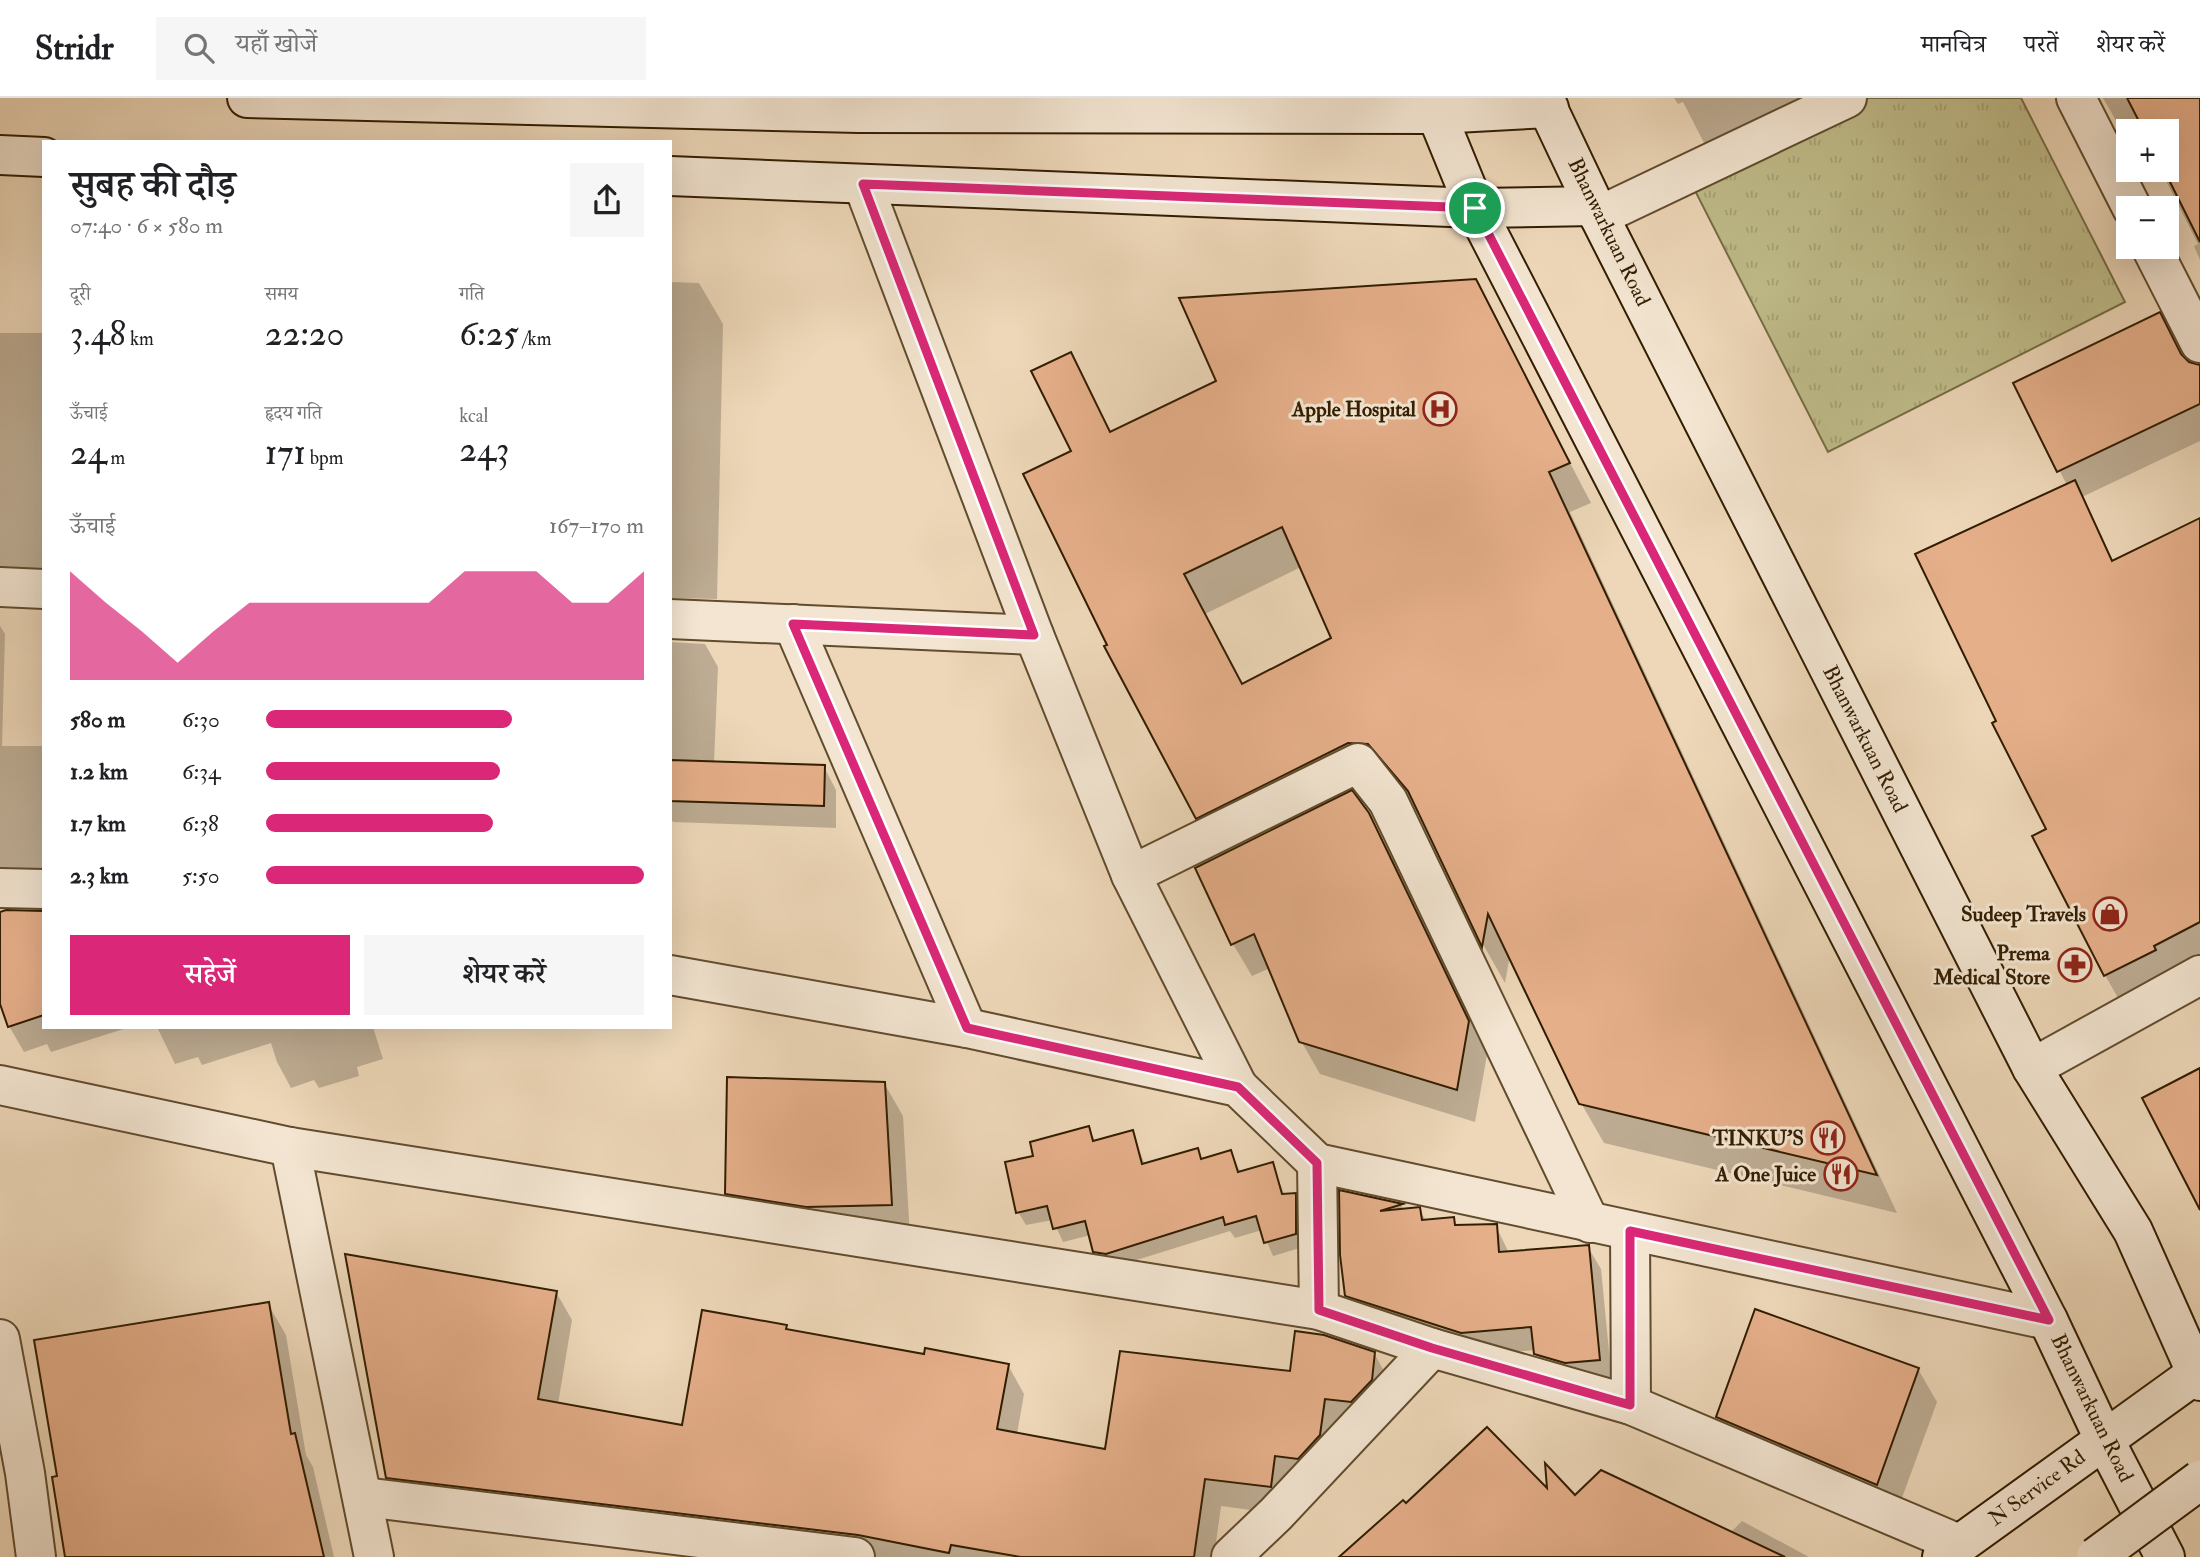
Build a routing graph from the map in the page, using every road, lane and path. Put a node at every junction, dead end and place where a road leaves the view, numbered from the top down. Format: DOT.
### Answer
graph roads {
  1 [pos="247,98"];
  2 [pos="1847,98"];
  3 [pos="2076,98"];
  4 [pos="1546,103"];
  5 [pos="1026,105"];
  6 [pos="1434,106"];
  7 [pos="0,155"];
  8 [pos="42,157"];
  9 [pos="672,176"];
  10 [pos="863,184"];
  11 [pos="2126,196"];
  12 [pos="1475,208"];
  13 [pos="1597,211"];
  14 [pos="2157,259"];
  15 [pos="2200,343"];
  16 [pos="0,587"];
  17 [pos="42,589"];
  18 [pos="672,619"];
  19 [pos="793,624"];
  20 [pos="1034,635"];
  21 [pos="1130,875"];
  22 [pos="0,888"];
  23 [pos="42,889"];
  24 [pos="672,975"];
  25 [pos="2200,975"];
  26 [pos="967,1028"];
  27 [pos="2032,1068"];
  28 [pos="0,1085"];
  29 [pos="1238,1087"];
  30 [pos="290,1147"];
  31 [pos="1317,1163"];
  32 [pos="1590,1223"];
  33 [pos="1630,1231"];
  34 [pos="1319,1310"];
  35 [pos="2049,1320"];
  36 [pos="0,1339"];
  37 [pos="1432,1348"];
  38 [pos="2199,1375"];
  39 [pos="1630,1405"];
  40 [pos="2105,1439"];
  41 [pos="12,1474"];
  42 [pos="2200,1480"];
  43 [pos="364,1497"];
  44 [pos="1951,1550"];
  45 [pos="36,1557"];
  46 [pos="374,1557"];
  47 [pos="855,1557"];
  48 [pos="1231,1557"];
  49 [pos="2096,1557"];
  50 [pos="2165,1557"];
  1 -- 5 [label="street"];
  2 -- 13 [label="street"];
  3 -- 11 [label="street"];
  4 -- 6 [label="street"];
  4 -- 13 [label="street, Bhanwarkuan Road"];
  5 -- 6 [label="street"];
  6 -- 12 [label="street, Bhanwarkuan Road"];
  7 -- 8 [label="street"];
  9 -- 10 [label="street"];
  10 -- 12 [label="street"];
  10 -- 20 [label="street"];
  12 -- 13 [label="street"];
  12 -- 35 [label="street, Bhanwarkuan Road"];
  13 -- 27 [label="street, Bhanwarkuan Road"];
  14 -- 15 [label="street"];
  16 -- 17 [label="street"];
  18 -- 19 [label="street"];
  19 -- 20 [label="street"];
  19 -- 26 [label="street"];
  20 -- 21 [label="street"];
  21 -- 29 [label="street"];
  21 -- 32 [label="street"];
  22 -- 23 [label="street"];
  24 -- 26 [label="street"];
  25 -- 27 [label="street"];
  26 -- 29 [label="street"];
  27 -- 38 [label="street, Bhanwarkuan Road"];
  28 -- 30 [label="street"];
  29 -- 31 [label="street"];
  30 -- 34 [label="street"];
  30 -- 43 [label="street"];
  31 -- 32 [label="street"];
  31 -- 34 [label="street"];
  32 -- 33 [label="street"];
  33 -- 35 [label="street"];
  33 -- 39 [label="street"];
  34 -- 37 [label="street"];
  35 -- 40 [label="street, Bhanwarkuan Road"];
  36 -- 41 [label="street"];
  37 -- 39 [label="street"];
  37 -- 48 [label="street"];
  38 -- 40 [label="street, N Service Rd"];
  39 -- 44 [label="street"];
  40 -- 44 [label="street, N Service Rd"];
  40 -- 50 [label="street, Bhanwarkuan Road"];
  41 -- 45 [label="street"];
  42 -- 49 [label="street, bridge"];
  43 -- 46 [label="street"];
  43 -- 47 [label="street"];
}
